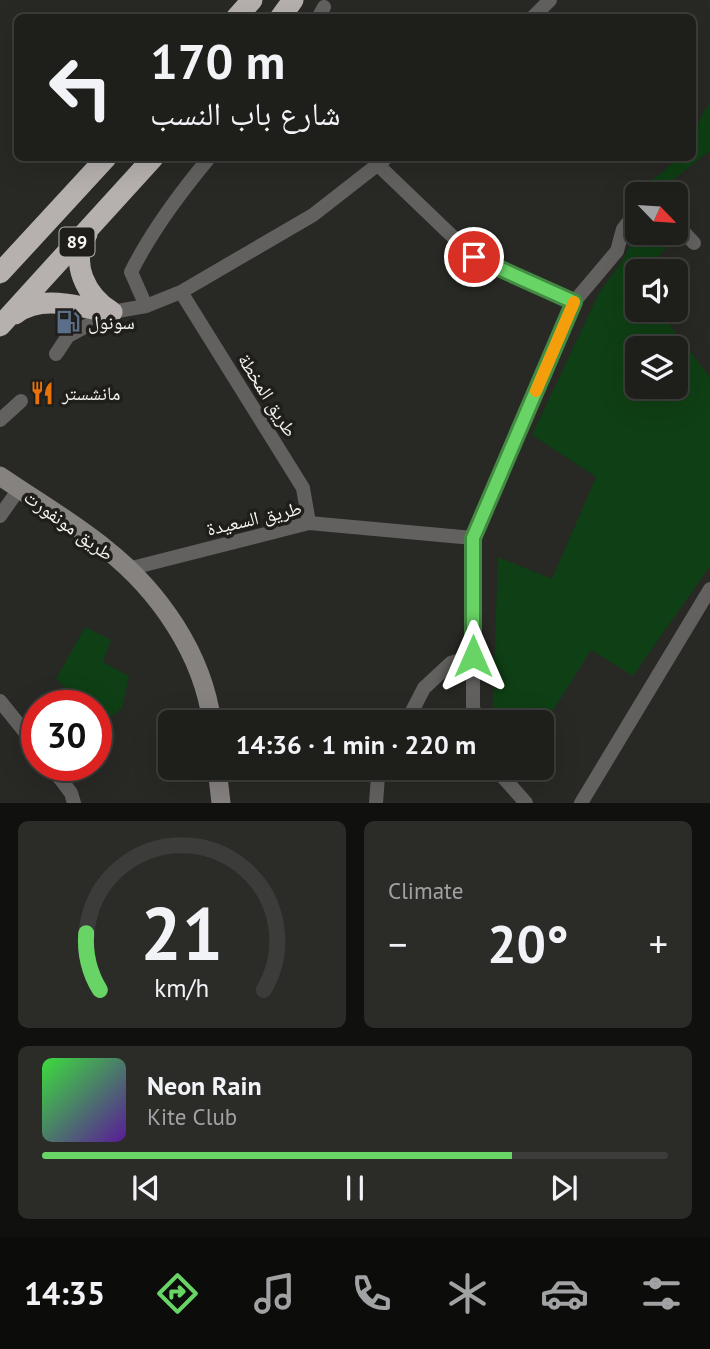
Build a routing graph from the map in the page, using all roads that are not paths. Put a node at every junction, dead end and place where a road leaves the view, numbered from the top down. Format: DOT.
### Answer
graph roads {
  1 [pos="252,0"];
  2 [pos="550,0"];
  3 [pos="240,14"];
  4 [pos="536,14"];
  5 [pos="103,161"];
  6 [pos="150,161"];
  7 [pos="206,161"];
  8 [pos="382,161"];
  9 [pos="93,223"];
  10 [pos="625,226"];
  11 [pos="688,237"];
  12 [pos="694,243"];
  13 [pos="0,272"];
  14 [pos="181,292"];
  15 [pos="574,302"];
  16 [pos="146,306"];
  17 [pos="112,312"];
  18 [pos="0,326"];
  19 [pos="56,354"];
  20 [pos="21,401"];
  21 [pos="0,420"];
  22 [pos="0,476"];
  23 [pos="19,489"];
  24 [pos="0,516"];
  25 [pos="309,523"];
  26 [pos="473,538"];
  27 [pos="128,569"];
  28 [pos="710,589"];
  29 [pos="473,656"];
  30 [pos="0,701"];
  31 [pos="209,710"];
  32 [pos="413,710"];
  33 [pos="475,710"];
  34 [pos="21,727"];
  35 [pos="218,780"];
  36 [pos="378,780"];
  37 [pos="506,780"];
  38 [pos="62,781"];
  39 [pos="74,803"];
  40 [pos="221,803"];
  41 [pos="376,803"];
  42 [pos="526,803"];
  43 [pos="581,803"];
  1 -- 3 [label="highway"];
  2 -- 4 [label="street"];
  5 -- 13 [label="highway, 89"];
  6 -- 9 [label="highway, 89"];
  7 -- 16 [label="street"];
  8 -- 14 [label="street"];
  8 -- 15 [label="street"];
  9 -- 17 [label="highway"];
  9 -- 18 [label="highway, 89"];
  10 -- 15 [label="street"];
  11 -- 12 [label="street"];
  14 -- 16 [label="street"];
  14 -- 25 [label="street, طريق المخطة"];
  15 -- 26 [label="street"];
  16 -- 17 [label="street"];
  17 -- 18 [label="highway"];
  17 -- 19 [label="street"];
  20 -- 21 [label="street"];
  22 -- 23 [label="main road, طريق مونفورت"];
  23 -- 24 [label="street"];
  23 -- 27 [label="main road, طريق مونفورت"];
  25 -- 26 [label="street, طريق السعيدة"];
  25 -- 27 [label="street, طريق السعيدة"];
  26 -- 29 [label="street"];
  27 -- 31 [label="main road, طريق مونفورت"];
  28 -- 43 [label="street"];
  29 -- 32 [label="street"];
  29 -- 33 [label="street"];
  30 -- 34 [label="street"];
  35 -- 40 [label="main road"];
  36 -- 41 [label="street"];
  37 -- 42 [label="street"];
  38 -- 39 [label="street"];
}
